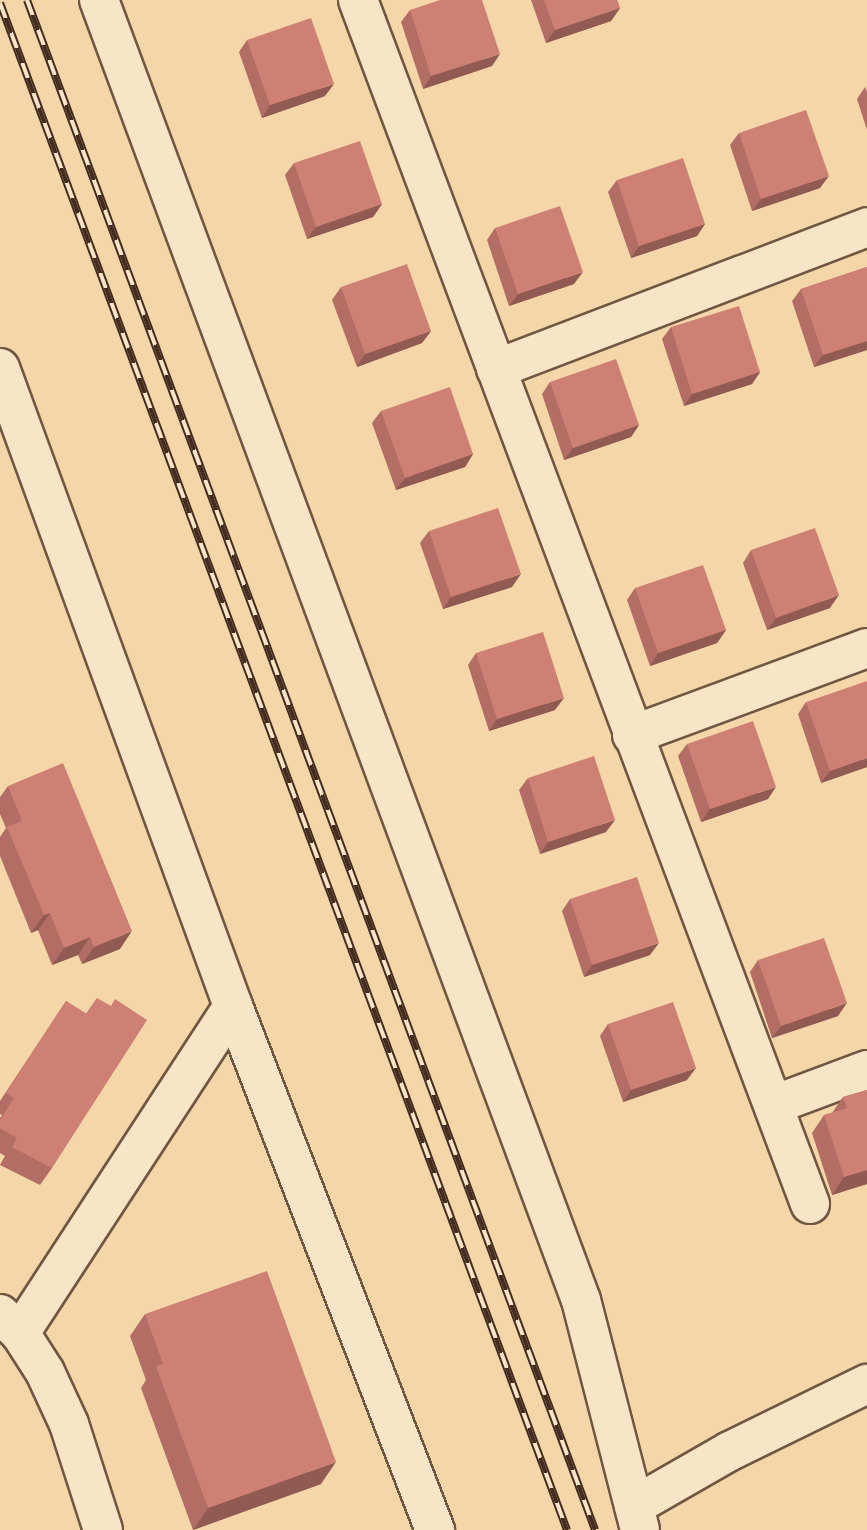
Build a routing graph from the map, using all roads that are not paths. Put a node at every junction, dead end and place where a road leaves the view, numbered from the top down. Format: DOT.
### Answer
graph roads {
  1 [pos="99,0"];
  2 [pos="358,0"];
  3 [pos="867,227"];
  4 [pos="0,368"];
  5 [pos="496,369"];
  6 [pos="6,400"];
  7 [pos="867,648"];
  8 [pos="632,735"];
  9 [pos="233,1006"];
  10 [pos="867,1070"];
  11 [pos="776,1104"];
  12 [pos="810,1204"];
  13 [pos="10,1324"];
  14 [pos="867,1384"];
  15 [pos="637,1518"];
  16 [pos="103,1530"];
  17 [pos="435,1530"];
  1 -- 15 [label="street"];
  2 -- 5 [label="street"];
  3 -- 5 [label="street"];
  4 -- 6 [label="street"];
  5 -- 8 [label="street"];
  6 -- 9 [label="street"];
  7 -- 8 [label="street"];
  8 -- 11 [label="street"];
  9 -- 13 [label="street"];
  9 -- 17 [label="street"];
  10 -- 11 [label="street"];
  11 -- 12 [label="street"];
  13 -- 16 [label="street"];
  14 -- 15 [label="street"];
}
